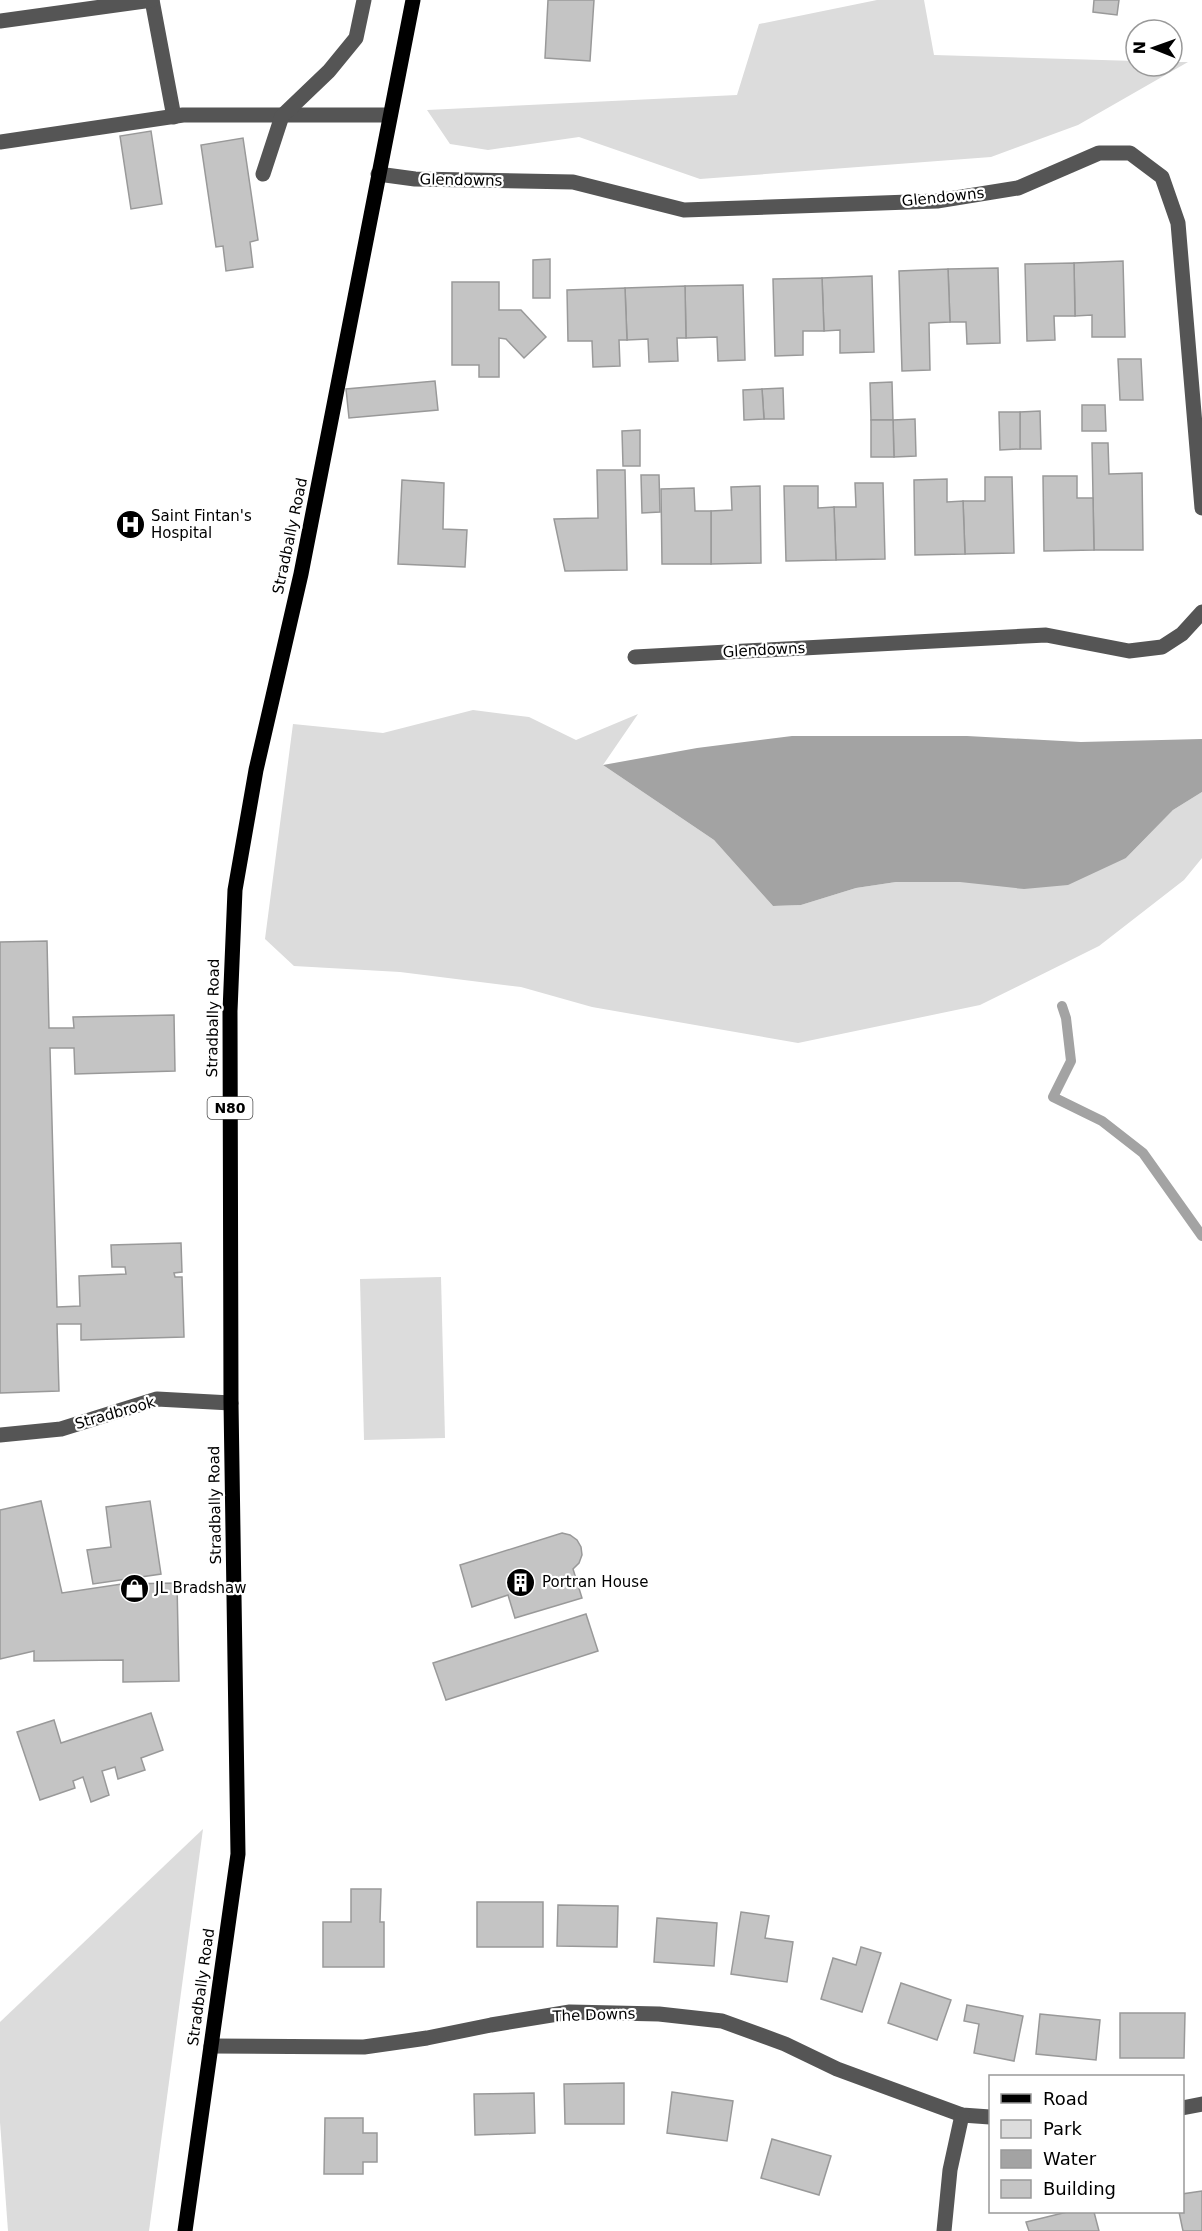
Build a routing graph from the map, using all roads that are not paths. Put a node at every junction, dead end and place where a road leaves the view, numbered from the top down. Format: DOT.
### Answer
graph roads {
  1 [pos="152,0"];
  2 [pos="364,0"];
  3 [pos="413,0"];
  4 [pos="0,21"];
  5 [pos="282,116"];
  6 [pos="389,116"];
  7 [pos="174,117"];
  8 [pos="0,142"];
  9 [pos="263,174"];
  10 [pos="378,174"];
  11 [pos="1202,508"];
  12 [pos="1202,612"];
  13 [pos="635,657"];
  14 [pos="231,1403"];
  15 [pos="0,1436"];
  16 [pos="211,2046"];
  17 [pos="1202,2104"];
  18 [pos="1184,2108"];
  19 [pos="962,2115"];
  20 [pos="989,2117"];
  21 [pos="185,2231"];
  22 [pos="944,2231"];
  1 -- 4 [label="street"];
  1 -- 7 [label="street"];
  2 -- 5 [label="street"];
  3 -- 6 [label="main road, Stradbally Road / N80"];
  5 -- 6 [label="street"];
  5 -- 7 [label="street"];
  5 -- 9 [label="street"];
  6 -- 10 [label="main road, Stradbally Road / N80"];
  7 -- 8 [label="street"];
  10 -- 11 [label="street, Glendowns"];
  10 -- 14 [label="main road, Stradbally Road / N80"];
  12 -- 13 [label="street, Glendowns"];
  14 -- 15 [label="street, Stradbrook"];
  14 -- 16 [label="main road, Stradbally Road / N80"];
  16 -- 19 [label="street, The Downs"];
  16 -- 21 [label="main road, Stradbally Road / N80"];
  17 -- 18 [label="street"];
  19 -- 20 [label="street, The Downs"];
  19 -- 22 [label="street"];
}
